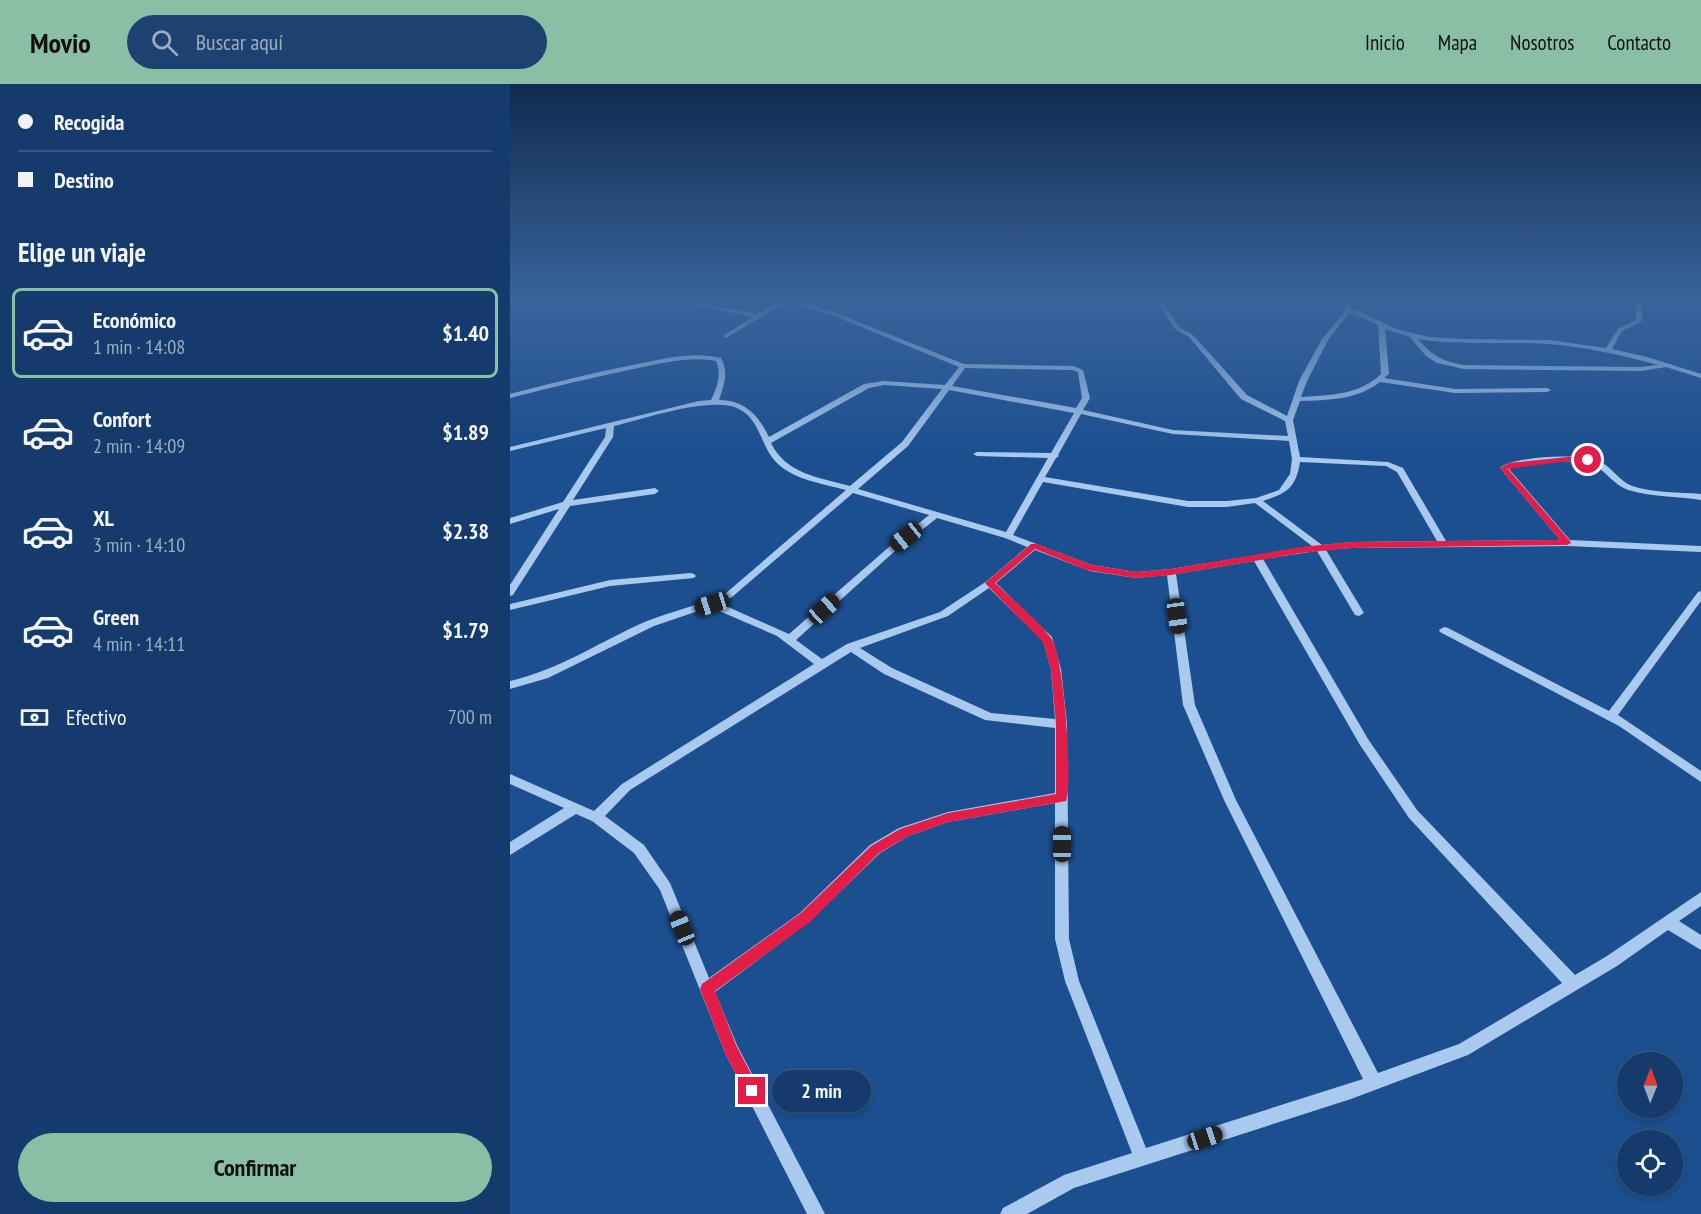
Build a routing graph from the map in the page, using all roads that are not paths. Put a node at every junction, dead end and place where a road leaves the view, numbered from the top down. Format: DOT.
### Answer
graph roads {
  1 [pos="925,351"];
  2 [pos="1204,351"];
  3 [pos="1320,351"];
  4 [pos="1383,351"];
  5 [pos="1425,351"];
  6 [pos="1607,351"];
  7 [pos="1670,365"];
  8 [pos="963,366"];
  9 [pos="1701,376"];
  10 [pos="1380,380"];
  11 [pos="947,387"];
  12 [pos="1546,390"];
  13 [pos="510,396"];
  14 [pos="1297,399"];
  15 [pos="715,401"];
  16 [pos="1080,412"];
  17 [pos="1289,420"];
  18 [pos="610,425"];
  19 [pos="1291,439"];
  20 [pos="768,441"];
  21 [pos="510,449"];
  22 [pos="977,454"];
  23 [pos="1054,456"];
  24 [pos="1296,459"];
  25 [pos="1041,479"];
  26 [pos="852,490"];
  27 [pos="655,491"];
  28 [pos="1701,497"];
  29 [pos="1257,500"];
  30 [pos="566,504"];
  31 [pos="936,514"];
  32 [pos="510,521"];
  33 [pos="1008,536"];
  34 [pos="1567,543"];
  35 [pos="1443,544"];
  36 [pos="1034,546"];
  37 [pos="1320,548"];
  38 [pos="1698,548"];
  39 [pos="1257,557"];
  40 [pos="1701,561"];
  41 [pos="1171,572"];
  42 [pos="691,576"];
  43 [pos="990,583"];
  44 [pos="510,593"];
  45 [pos="1701,594"];
  46 [pos="712,604"];
  47 [pos="510,607"];
  48 [pos="1359,613"];
  49 [pos="1444,630"];
  50 [pos="789,640"];
  51 [pos="851,647"];
  52 [pos="822,664"];
  53 [pos="510,686"];
  54 [pos="1611,717"];
  55 [pos="1061,724"];
  56 [pos="1701,777"];
  57 [pos="510,779"];
  58 [pos="1062,797"];
  59 [pos="575,808"];
  60 [pos="596,817"];
  61 [pos="510,849"];
  62 [pos="1701,898"];
  63 [pos="1668,922"];
  64 [pos="1701,943"];
  65 [pos="1573,984"];
  66 [pos="707,989"];
  67 [pos="1374,1083"];
  68 [pos="1143,1158"];
  69 [pos="816,1214"];
  70 [pos="1009,1214"];
  1 -- 8 [label="street"];
  2 -- 17 [label="street"];
  3 -- 14 [label="street"];
  4 -- 10 [label="street"];
  5 -- 7 [label="street"];
  6 -- 7 [label="street"];
  7 -- 9 [label="street"];
  8 -- 11 [label="street"];
  8 -- 16 [label="street"];
  10 -- 12 [label="street"];
  10 -- 14 [label="street"];
  11 -- 16 [label="street"];
  11 -- 20 [label="street"];
  11 -- 26 [label="street"];
  13 -- 15 [label="street"];
  14 -- 17 [label="street"];
  15 -- 18 [label="street"];
  15 -- 20 [label="street"];
  16 -- 19 [label="street"];
  16 -- 23 [label="street"];
  17 -- 19 [label="street"];
  18 -- 21 [label="street"];
  18 -- 30 [label="street"];
  19 -- 24 [label="street"];
  20 -- 26 [label="street"];
  22 -- 23 [label="street"];
  23 -- 25 [label="street"];
  24 -- 29 [label="street"];
  24 -- 35 [label="street"];
  25 -- 29 [label="street"];
  25 -- 33 [label="street"];
  26 -- 31 [label="street"];
  26 -- 46 [label="street"];
  27 -- 30 [label="street"];
  28 -- 34 [label="street"];
  29 -- 37 [label="street"];
  30 -- 32 [label="street"];
  30 -- 44 [label="street"];
  31 -- 33 [label="street"];
  31 -- 50 [label="street"];
  33 -- 36 [label="street"];
  34 -- 35 [label="street"];
  34 -- 38 [label="street"];
  35 -- 37 [label="street"];
  36 -- 41 [label="street"];
  36 -- 43 [label="street"];
  37 -- 39 [label="street"];
  37 -- 48 [label="street"];
  38 -- 40 [label="street"];
  39 -- 41 [label="street"];
  39 -- 65 [label="street"];
  41 -- 67 [label="street"];
  42 -- 47 [label="street"];
  43 -- 51 [label="street"];
  43 -- 55 [label="street"];
  45 -- 54 [label="street"];
  46 -- 50 [label="street"];
  46 -- 53 [label="street"];
  49 -- 54 [label="street"];
  50 -- 52 [label="street"];
  51 -- 52 [label="street"];
  51 -- 55 [label="street"];
  52 -- 60 [label="street"];
  54 -- 56 [label="street"];
  55 -- 58 [label="street"];
  57 -- 59 [label="street"];
  58 -- 66 [label="street"];
  58 -- 68 [label="street"];
  59 -- 60 [label="street"];
  59 -- 61 [label="street"];
  60 -- 66 [label="street"];
  62 -- 63 [label="street"];
  63 -- 64 [label="street"];
  63 -- 65 [label="street"];
  65 -- 67 [label="street"];
  66 -- 69 [label="street"];
  67 -- 68 [label="street"];
  68 -- 70 [label="street"];
}
